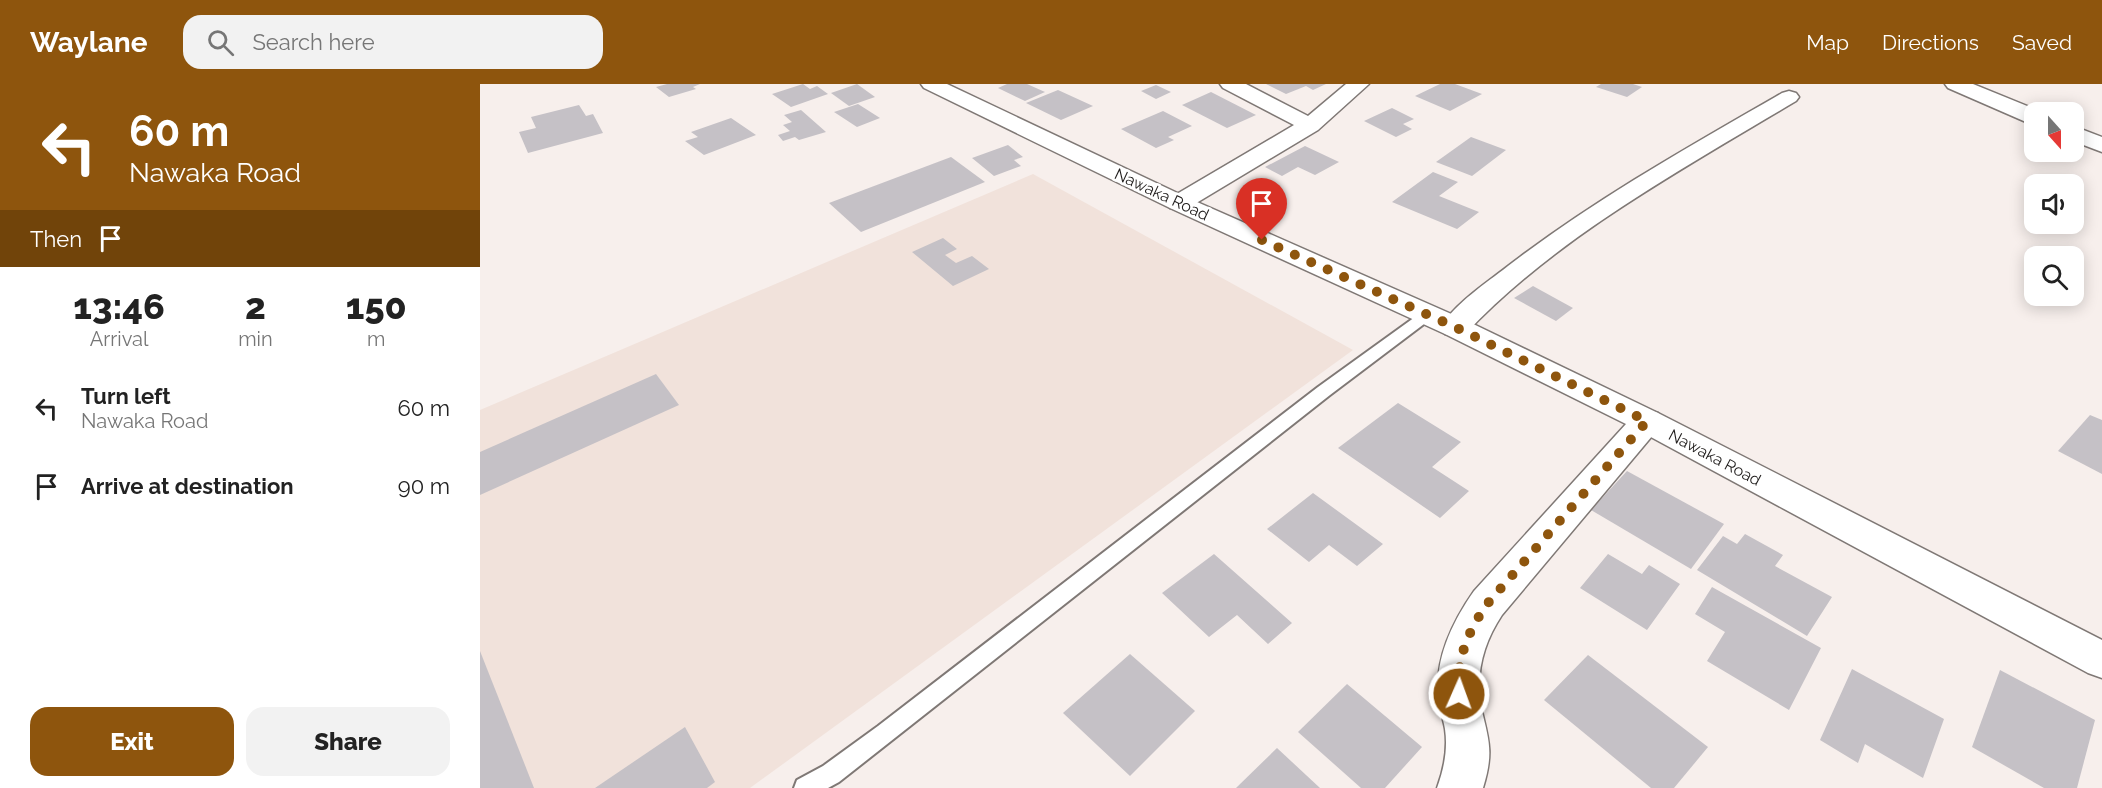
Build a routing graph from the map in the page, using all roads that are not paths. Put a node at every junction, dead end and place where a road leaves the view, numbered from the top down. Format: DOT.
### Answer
graph roads {
  1 [pos="930,84"];
  2 [pos="1230,84"];
  3 [pos="1359,84"];
  4 [pos="1955,84"];
  5 [pos="1789,97"];
  6 [pos="2024,113"];
  7 [pos="1310,125"];
  8 [pos="2084,138"];
  9 [pos="2102,145"];
  10 [pos="1179,203"];
  11 [pos="1427,315"];
  12 [pos="1455,327"];
  13 [pos="1647,421"];
  14 [pos="2102,660"];
  15 [pos="805,788"];
  16 [pos="1460,788"];
  1 -- 10 [label="street, Nawaka Road"];
  2 -- 7 [label="street"];
  3 -- 7 [label="street"];
  4 -- 6 [label="street"];
  5 -- 12 [label="street"];
  7 -- 10 [label="street"];
  8 -- 9 [label="street"];
  10 -- 11 [label="street, Nawaka Road"];
  11 -- 12 [label="street, Nawaka Road"];
  11 -- 15 [label="lane"];
  12 -- 13 [label="street, Nawaka Road"];
  13 -- 14 [label="street, Nawaka Road"];
  13 -- 16 [label="street"];
}
